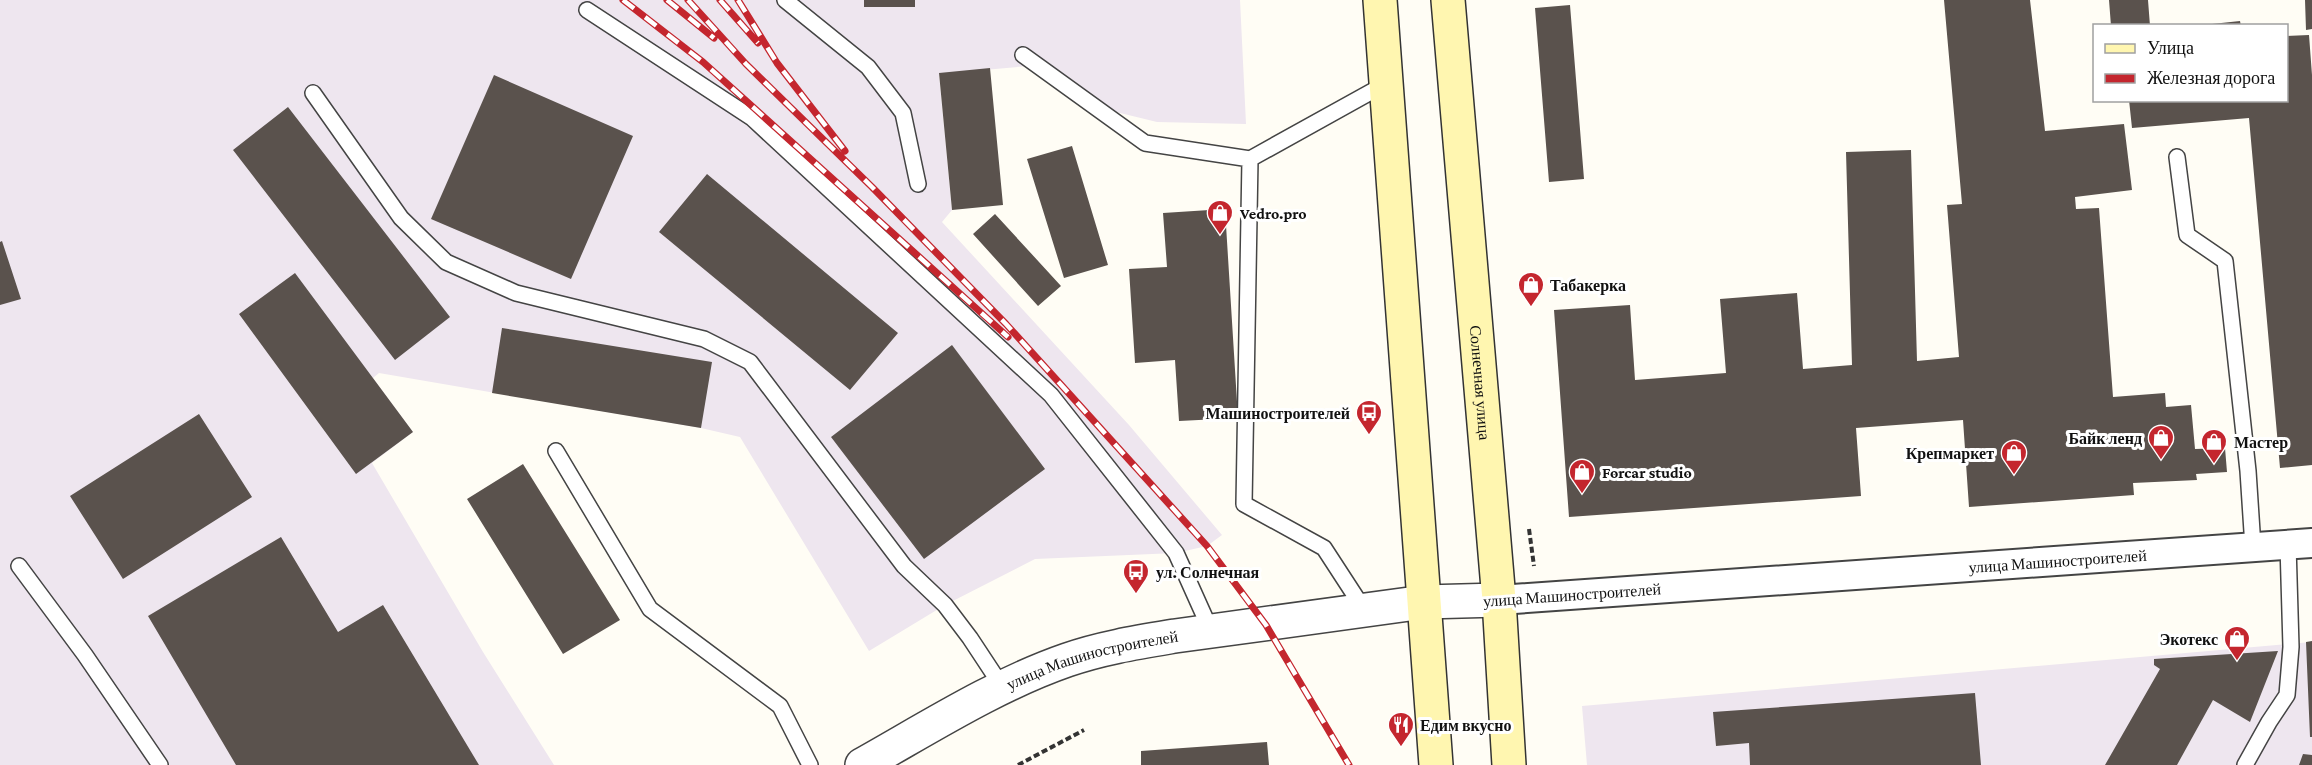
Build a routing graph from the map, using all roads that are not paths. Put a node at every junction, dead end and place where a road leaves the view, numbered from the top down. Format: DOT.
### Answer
graph roads {
  1 [pos="785,0"];
  2 [pos="1380,0"];
  3 [pos="1448,0"];
  4 [pos="587,10"];
  5 [pos="1023,55"];
  6 [pos="1387,83"];
  7 [pos="313,93"];
  8 [pos="2177,157"];
  9 [pos="1251,159"];
  10 [pos="918,184"];
  11 [pos="556,451"];
  12 [pos="2300,544"];
  13 [pos="2253,547"];
  14 [pos="19,566"];
  15 [pos="1499,600"];
  16 [pos="1424,602"];
  17 [pos="1365,611"];
  18 [pos="1211,631"];
  19 [pos="1003,688"];
  20 [pos="158,764"];
  21 [pos="810,765"];
  22 [pos="862,765"];
  23 [pos="1436,765"];
  24 [pos="1509,765"];
  25 [pos="2245,765"];
  1 -- 10 [label="lane"];
  2 -- 6 [label="main road"];
  3 -- 15 [label="main road, Солнечная улица"];
  4 -- 18 [label="lane"];
  5 -- 9 [label="lane"];
  6 -- 9 [label="lane"];
  6 -- 16 [label="main road"];
  7 -- 19 [label="lane"];
  8 -- 13 [label="lane"];
  9 -- 17 [label="lane"];
  11 -- 21 [label="lane"];
  12 -- 13 [label="street, улица Машиностроителей"];
  12 -- 25 [label="lane"];
  13 -- 15 [label="street, улица Машиностроителей"];
  14 -- 20 [label="lane"];
  15 -- 16 [label="street, улица Машиностроителей"];
  15 -- 24 [label="main road, Солнечная улица"];
  16 -- 17 [label="street, улица Машиностроителей"];
  16 -- 23 [label="main road"];
  17 -- 18 [label="street, улица Машиностроителей"];
  18 -- 19 [label="street, улица Машиностроителей"];
  19 -- 22 [label="street, улица Машиностроителей"];
}
